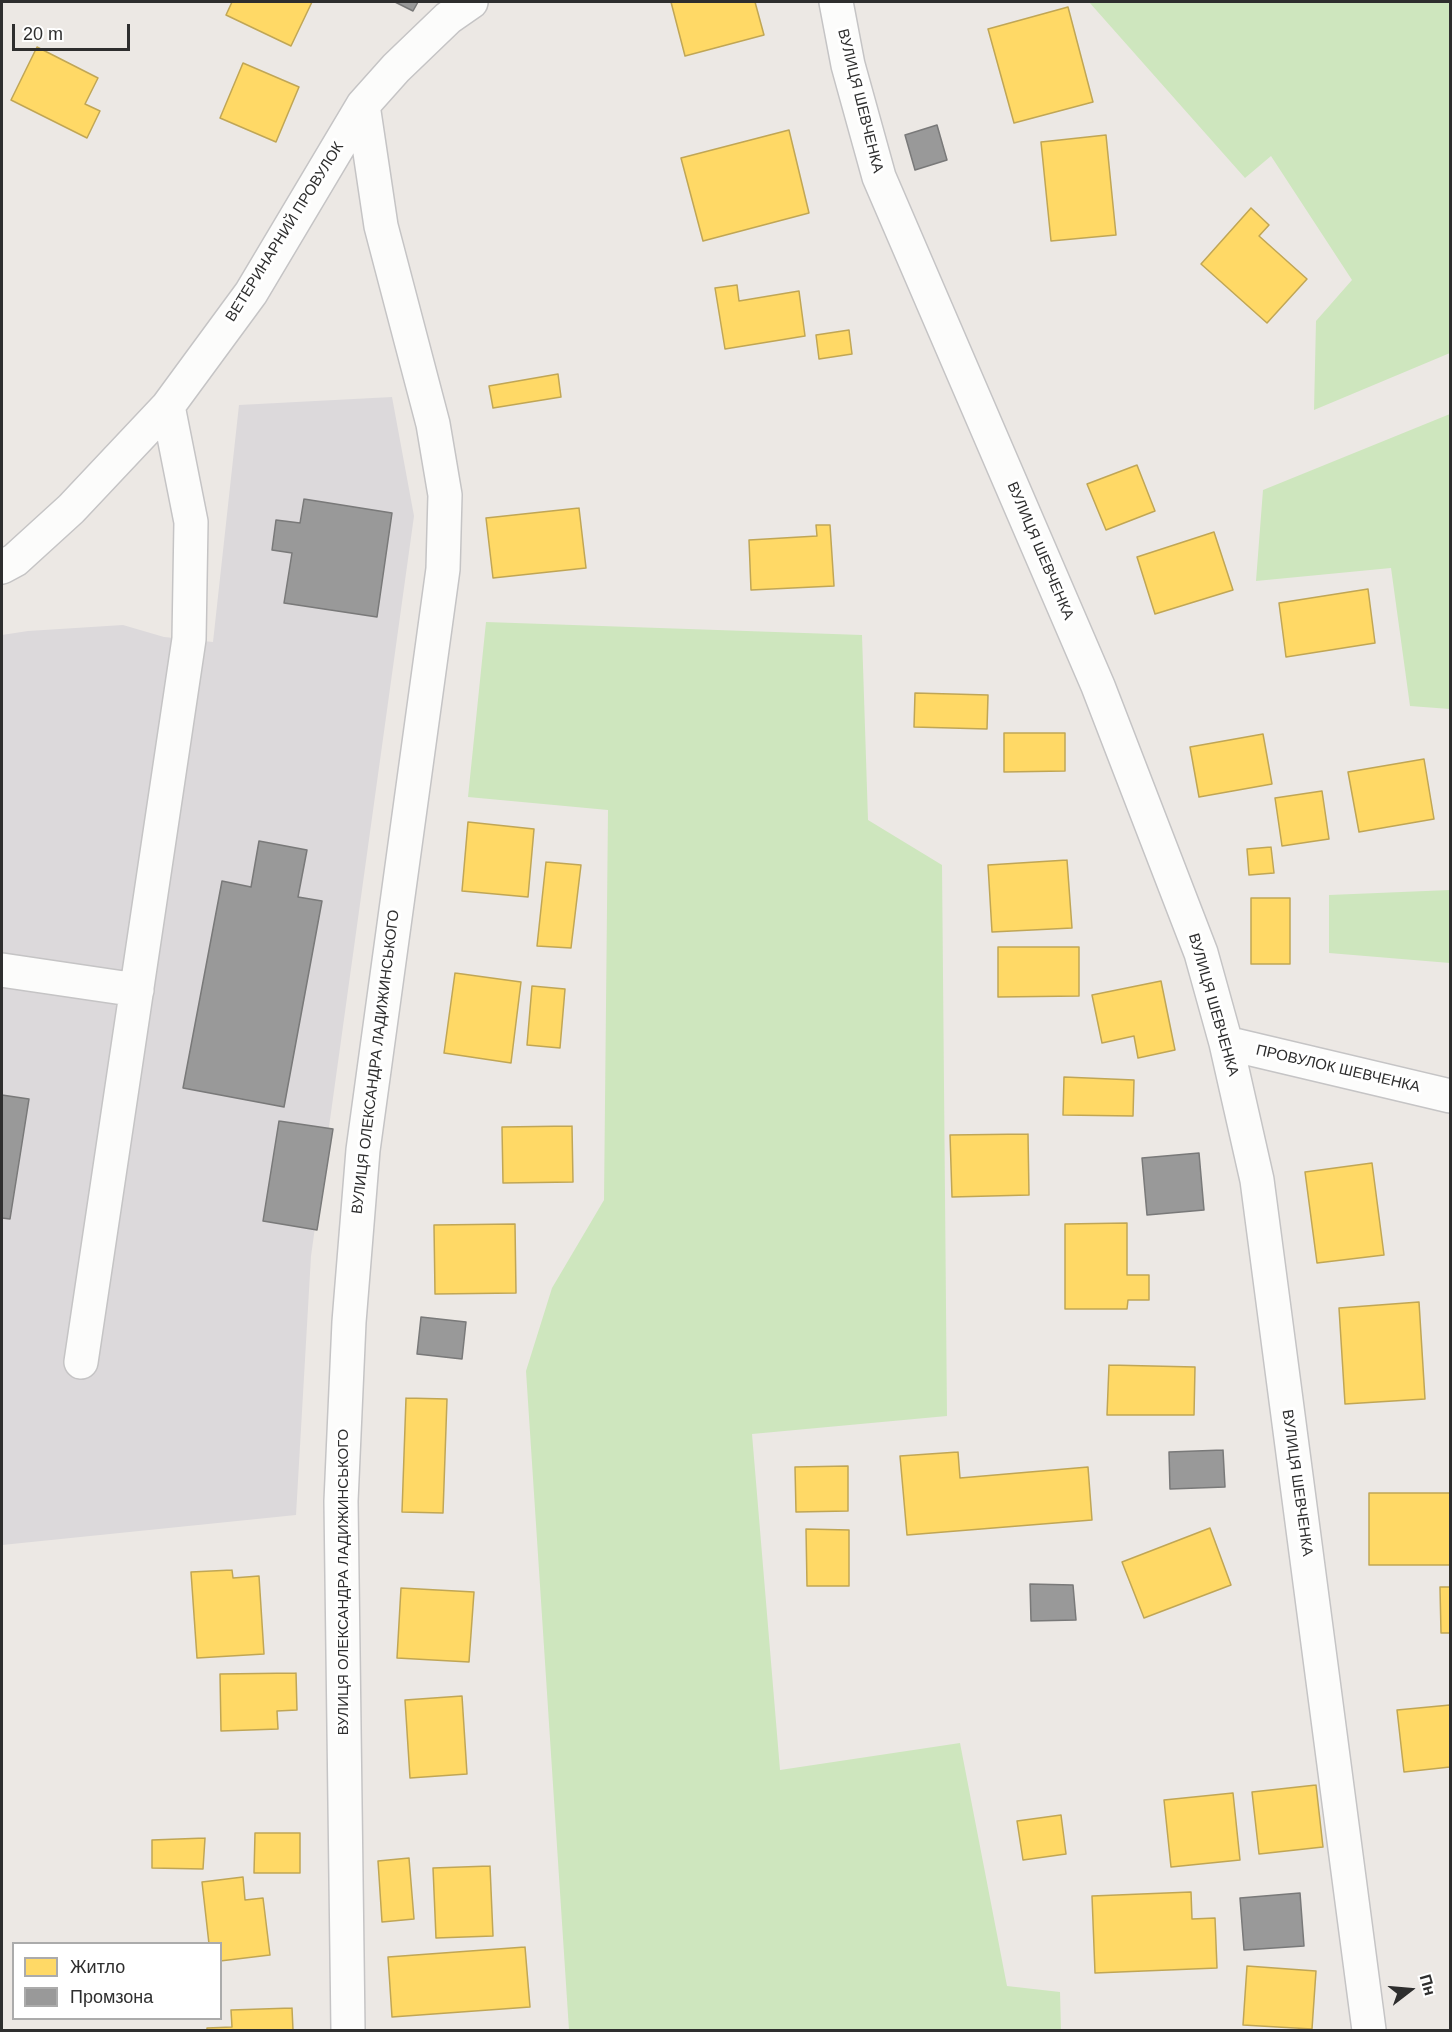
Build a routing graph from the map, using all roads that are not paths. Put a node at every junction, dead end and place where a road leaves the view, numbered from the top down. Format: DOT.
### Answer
graph roads {
  1 [pos="471,2"];
  2 [pos="836,2"];
  3 [pos="363,105"];
  4 [pos="168,406"];
  5 [pos="2,567"];
  6 [pos="2,970"];
  7 [pos="136,990"];
  8 [pos="1226,1043"];
  9 [pos="1450,1096"];
  10 [pos="81,1362"];
  11 [pos="348,2031"];
  12 [pos="1369,2031"];
  1 -- 3 [label="street, ВЕТЕРИНАРНИЙ ПРОВУЛОК"];
  2 -- 8 [label="street, ВУЛИЦЯ ШЕВЧЕНКА"];
  3 -- 4 [label="street, ВЕТЕРИНАРНИЙ ПРОВУЛОК"];
  3 -- 11 [label="street, ВУЛИЦЯ ОЛЕКСАНДРА ЛАДИЖИНСЬКОГО"];
  4 -- 5 [label="street, ВЕТЕРИНАРНИЙ ПРОВУЛОК"];
  4 -- 7 [label="street"];
  6 -- 7 [label="street"];
  7 -- 10 [label="street"];
  8 -- 9 [label="street, ПРОВУЛОК ШЕВЧЕНКА"];
  8 -- 12 [label="street, ВУЛИЦЯ ШЕВЧЕНКА"];
}
